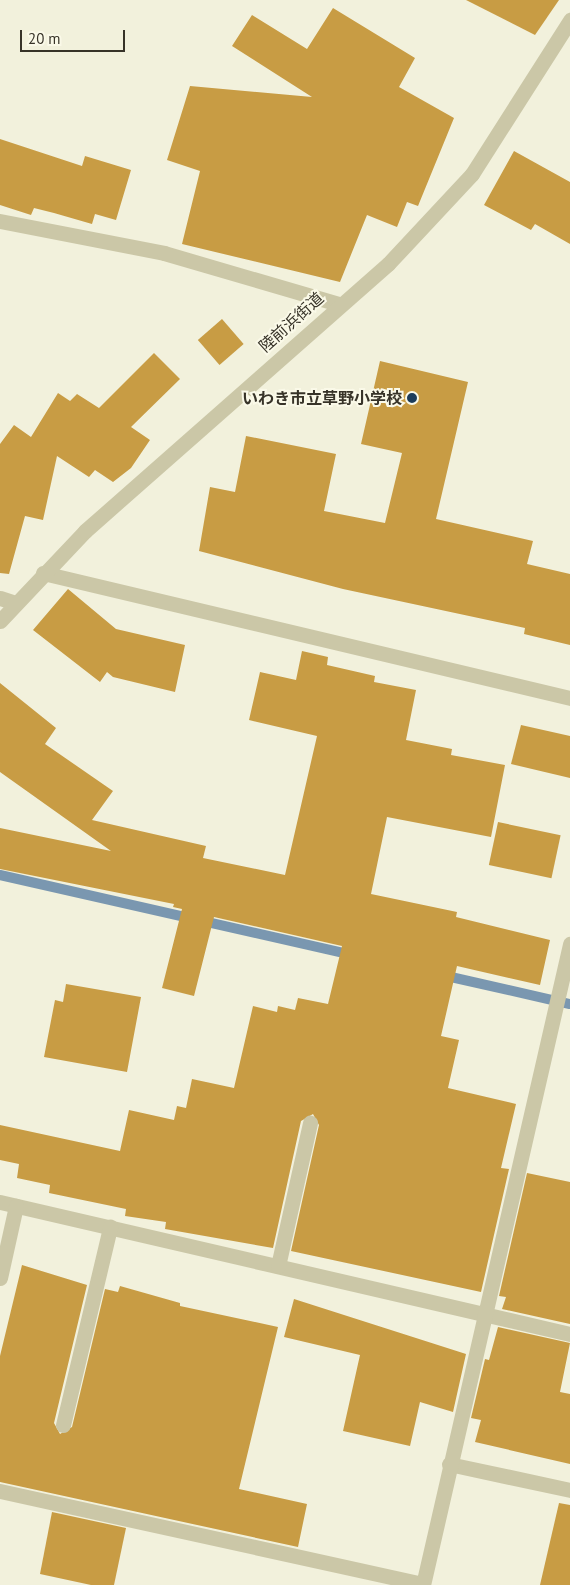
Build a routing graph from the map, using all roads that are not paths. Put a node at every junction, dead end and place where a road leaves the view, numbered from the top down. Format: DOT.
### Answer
graph roads {
  1 [pos="570,20"];
  2 [pos="0,221"];
  3 [pos="338,304"];
  4 [pos="43,572"];
  5 [pos="0,598"];
  6 [pos="15,603"];
  7 [pos="0,621"];
  8 [pos="570,698"];
  9 [pos="570,944"];
  10 [pos="310,1123"];
  11 [pos="0,1202"];
  12 [pos="16,1206"];
  13 [pos="110,1227"];
  14 [pos="278,1266"];
  15 [pos="0,1278"];
  16 [pos="483,1314"];
  17 [pos="570,1334"];
  18 [pos="63,1424"];
  19 [pos="449,1464"];
  20 [pos="570,1490"];
  21 [pos="0,1491"];
  22 [pos="423,1584"];
  1 -- 3 [label="street, 陸前浜街道"];
  2 -- 3 [label="street"];
  3 -- 4 [label="street, 陸前浜街道"];
  4 -- 6 [label="street, 陸前浜街道"];
  4 -- 8 [label="street"];
  5 -- 6 [label="street"];
  6 -- 7 [label="street, 陸前浜街道"];
  9 -- 16 [label="street"];
  10 -- 14 [label="street"];
  11 -- 12 [label="street"];
  12 -- 13 [label="street"];
  12 -- 15 [label="street"];
  13 -- 14 [label="street"];
  13 -- 18 [label="street"];
  14 -- 16 [label="street"];
  16 -- 17 [label="street"];
  16 -- 19 [label="street"];
  19 -- 20 [label="street"];
  19 -- 22 [label="street"];
  21 -- 22 [label="street"];
}
